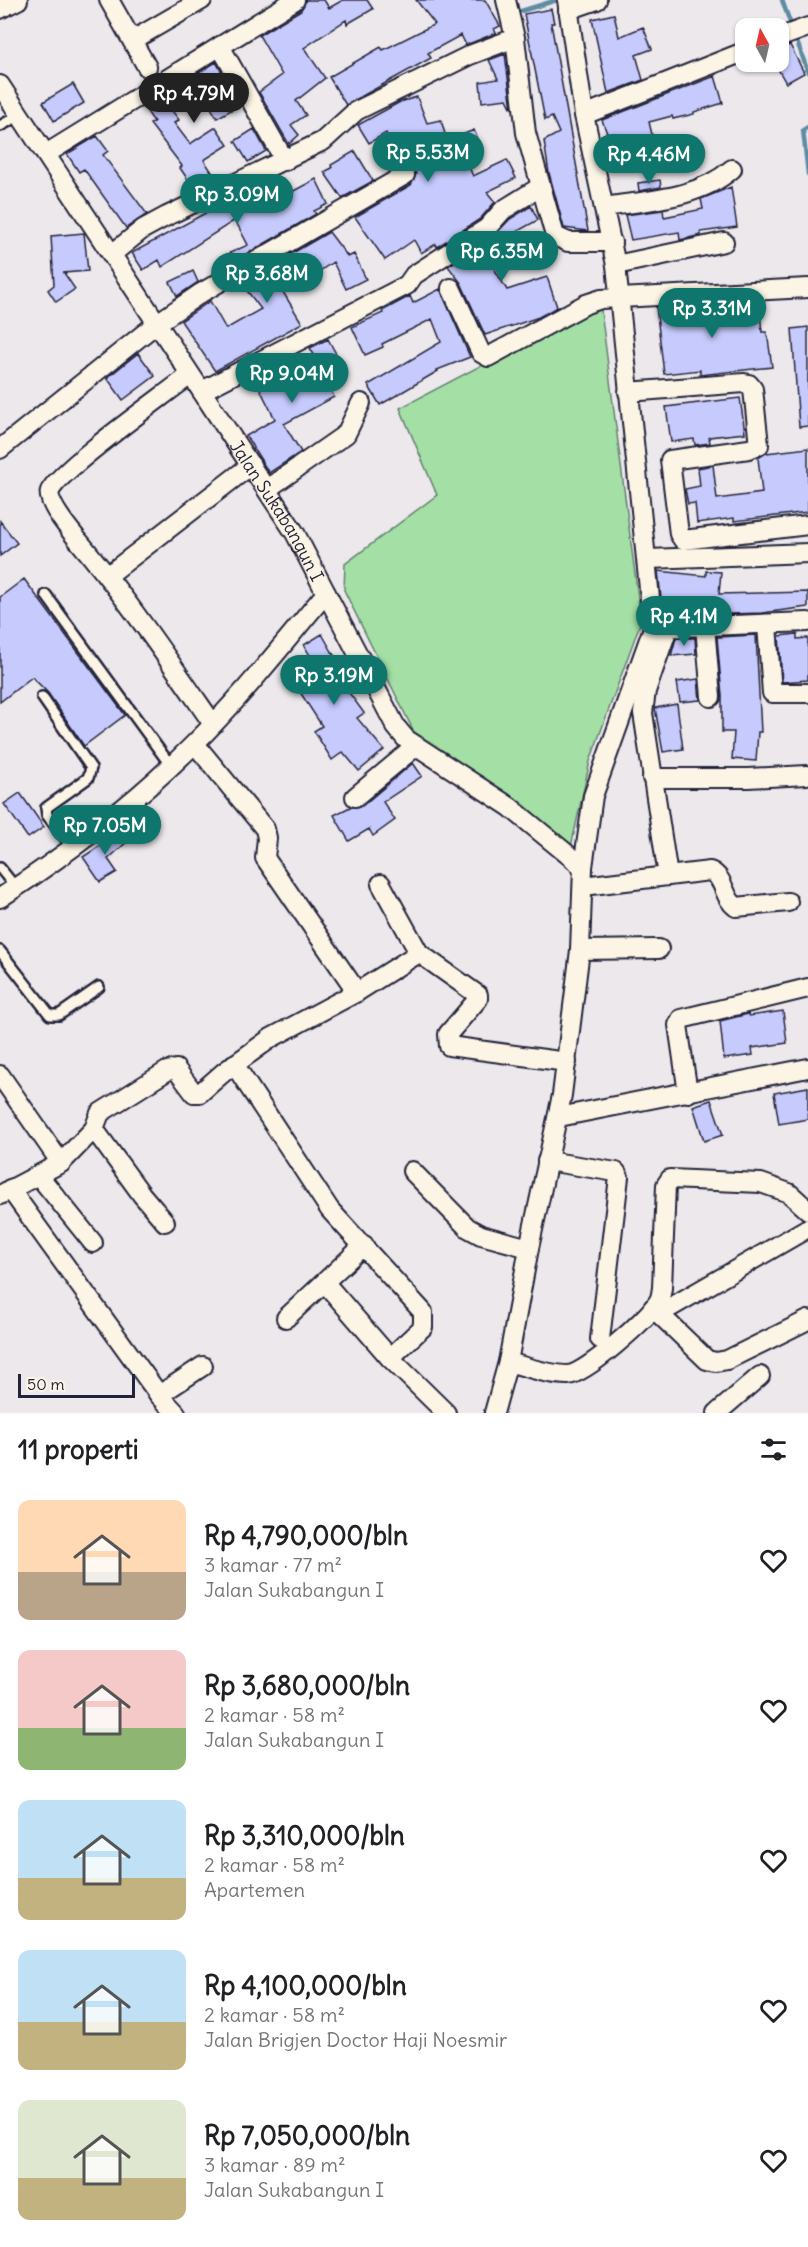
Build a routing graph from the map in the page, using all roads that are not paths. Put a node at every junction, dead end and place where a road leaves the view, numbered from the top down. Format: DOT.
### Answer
graph roads {
  1 [pos="18,0"];
  2 [pos="110,0"];
  3 [pos="202,0"];
  4 [pos="295,0"];
  5 [pos="506,0"];
  6 [pos="597,0"];
  7 [pos="568,4"];
  8 [pos="0,9"];
  9 [pos="515,38"];
  10 [pos="133,40"];
  11 [pos="220,46"];
  12 [pos="735,55"];
  13 [pos="147,67"];
  14 [pos="0,85"];
  15 [pos="10,108"];
  16 [pos="584,115"];
  17 [pos="0,126"];
  18 [pos="46,154"];
  19 [pos="285,161"];
  20 [pos="732,169"];
  21 [pos="405,175"];
  22 [pos="540,187"];
  23 [pos="604,207"];
  24 [pos="612,242"];
  25 [pos="724,242"];
  26 [pos="112,254"];
  27 [pos="616,265"];
  28 [pos="451,288"];
  29 [pos="808,288"];
  30 [pos="619,297"];
  31 [pos="156,324"];
  32 [pos="190,375"];
  33 [pos="202,391"];
  34 [pos="628,392"];
  35 [pos="361,403"];
  36 [pos="0,449"];
  37 [pos="250,465"];
  38 [pos="267,489"];
  39 [pos="808,525"];
  40 [pos="808,553"];
  41 [pos="648,559"];
  42 [pos="107,576"];
  43 [pos="326,594"];
  44 [pos="46,595"];
  45 [pos="808,622"];
  46 [pos="767,625"];
  47 [pos="705,626"];
  48 [pos="661,628"];
  49 [pos="808,693"];
  50 [pos="42,697"];
  51 [pos="711,698"];
  52 [pos="213,724"];
  53 [pos="195,744"];
  54 [pos="415,747"];
  55 [pos="171,766"];
  56 [pos="807,775"];
  57 [pos="652,778"];
  58 [pos="355,797"];
  59 [pos="73,848"];
  60 [pos="0,867"];
  61 [pos="583,867"];
  62 [pos="668,876"];
  63 [pos="12,884"];
  64 [pos="381,884"];
  65 [pos="583,886"];
  66 [pos="0,898"];
  67 [pos="788,902"];
  68 [pos="659,949"];
  69 [pos="580,950"];
  70 [pos="0,951"];
  71 [pos="419,953"];
  72 [pos="99,987"];
  73 [pos="808,988"];
  74 [pos="357,992"];
  75 [pos="567,1062"];
  76 [pos="234,1064"];
  77 [pos="808,1068"];
  78 [pos="0,1075"];
  79 [pos="688,1093"];
  80 [pos="559,1117"];
  81 [pos="94,1129"];
  82 [pos="547,1161"];
  83 [pos="61,1163"];
  84 [pos="412,1172"];
  85 [pos="39,1176"];
  86 [pos="5,1192"];
  87 [pos="808,1210"];
  88 [pos="165,1222"];
  89 [pos="808,1228"];
  90 [pos="93,1243"];
  91 [pos="364,1245"];
  92 [pos="529,1248"];
  93 [pos="325,1283"];
  94 [pos="656,1311"];
  95 [pos="286,1318"];
  96 [pos="808,1320"];
  97 [pos="600,1339"];
  98 [pos="390,1358"];
  99 [pos="508,1362"];
  100 [pos="203,1366"];
  101 [pos="760,1376"];
  102 [pos="159,1395"];
  103 [pos="176,1413"];
  104 [pos="446,1413"];
  105 [pos="494,1413"];
  106 [pos="717,1413"];
  1 -- 8 [label="street"];
  2 -- 10 [label="street"];
  3 -- 10 [label="street"];
  4 -- 11 [label="street"];
  5 -- 9 [label="street"];
  6 -- 7 [label="street"];
  7 -- 16 [label="street"];
  9 -- 19 [label="street"];
  9 -- 22 [label="street"];
  10 -- 13 [label="street"];
  11 -- 18 [label="street"];
  11 -- 19 [label="street"];
  12 -- 16 [label="street"];
  14 -- 15 [label="street, Jalan Sukabangun I"];
  15 -- 17 [label="lane"];
  15 -- 18 [label="street, Jalan Sukabangun I"];
  16 -- 23 [label="street"];
  18 -- 26 [label="street, Jalan Sukabangun I"];
  19 -- 26 [label="street"];
  20 -- 23 [label="street"];
  21 -- 31 [label="street"];
  22 -- 24 [label="street"];
  22 -- 33 [label="street"];
  23 -- 24 [label="street"];
  24 -- 27 [label="street"];
  25 -- 27 [label="street"];
  26 -- 31 [label="street, Jalan Sukabangun I"];
  27 -- 30 [label="street"];
  28 -- 30 [label="street"];
  29 -- 30 [label="street"];
  30 -- 34 [label="street"];
  31 -- 32 [label="street, Jalan Sukabangun I"];
  31 -- 36 [label="street"];
  32 -- 33 [label="street, Jalan Sukabangun I"];
  32 -- 42 [label="street"];
  33 -- 37 [label="street, Jalan Sukabangun I"];
  34 -- 39 [label="street"];
  34 -- 41 [label="street"];
  35 -- 38 [label="street"];
  37 -- 38 [label="street, Jalan Sukabangun I"];
  37 -- 42 [label="street"];
  38 -- 43 [label="street, Jalan Sukabangun I"];
  40 -- 41 [label="street"];
  41 -- 48 [label="street"];
  42 -- 52 [label="street"];
  43 -- 52 [label="street, Jalan Sukabangun I"];
  43 -- 54 [label="street"];
  44 -- 55 [label="lane"];
  45 -- 46 [label="street"];
  46 -- 47 [label="street"];
  46 -- 49 [label="street"];
  47 -- 48 [label="street"];
  47 -- 51 [label="street"];
  48 -- 57 [label="street"];
  48 -- 61 [label="street"];
  50 -- 59 [label="lane"];
  52 -- 53 [label="street, Jalan Sukabangun I"];
  53 -- 55 [label="street, Jalan Sukabangun I"];
  53 -- 74 [label="street"];
  54 -- 58 [label="street"];
  54 -- 61 [label="street"];
  55 -- 59 [label="street, Jalan Sukabangun I"];
  56 -- 57 [label="street"];
  57 -- 62 [label="street"];
  59 -- 63 [label="street, Jalan Sukabangun I"];
  60 -- 63 [label="lane"];
  61 -- 65 [label="street"];
  62 -- 65 [label="street"];
  62 -- 67 [label="street"];
  63 -- 66 [label="street, Jalan Sukabangun I"];
  64 -- 71 [label="street"];
  65 -- 69 [label="street"];
  68 -- 69 [label="street"];
  69 -- 75 [label="street"];
  70 -- 72 [label="lane"];
  71 -- 74 [label="street"];
  71 -- 75 [label="street"];
  73 -- 79 [label="street"];
  74 -- 76 [label="street"];
  75 -- 80 [label="street"];
  76 -- 81 [label="street"];
  76 -- 91 [label="street"];
  77 -- 79 [label="street"];
  78 -- 83 [label="street"];
  79 -- 80 [label="street"];
  80 -- 82 [label="street"];
  81 -- 83 [label="street"];
  81 -- 88 [label="street"];
  82 -- 92 [label="street"];
  82 -- 97 [label="street"];
  83 -- 85 [label="street"];
  84 -- 92 [label="street"];
  85 -- 86 [label="street"];
  85 -- 90 [label="street"];
  86 -- 102 [label="street"];
  87 -- 94 [label="street"];
  89 -- 94 [label="street"];
  91 -- 93 [label="street"];
  91 -- 98 [label="street"];
  92 -- 99 [label="street"];
  93 -- 95 [label="street"];
  93 -- 98 [label="street"];
  94 -- 96 [label="street"];
  94 -- 99 [label="street"];
  98 -- 104 [label="street"];
  99 -- 105 [label="street"];
  100 -- 102 [label="street"];
  101 -- 106 [label="street"];
  102 -- 103 [label="street"];
}
